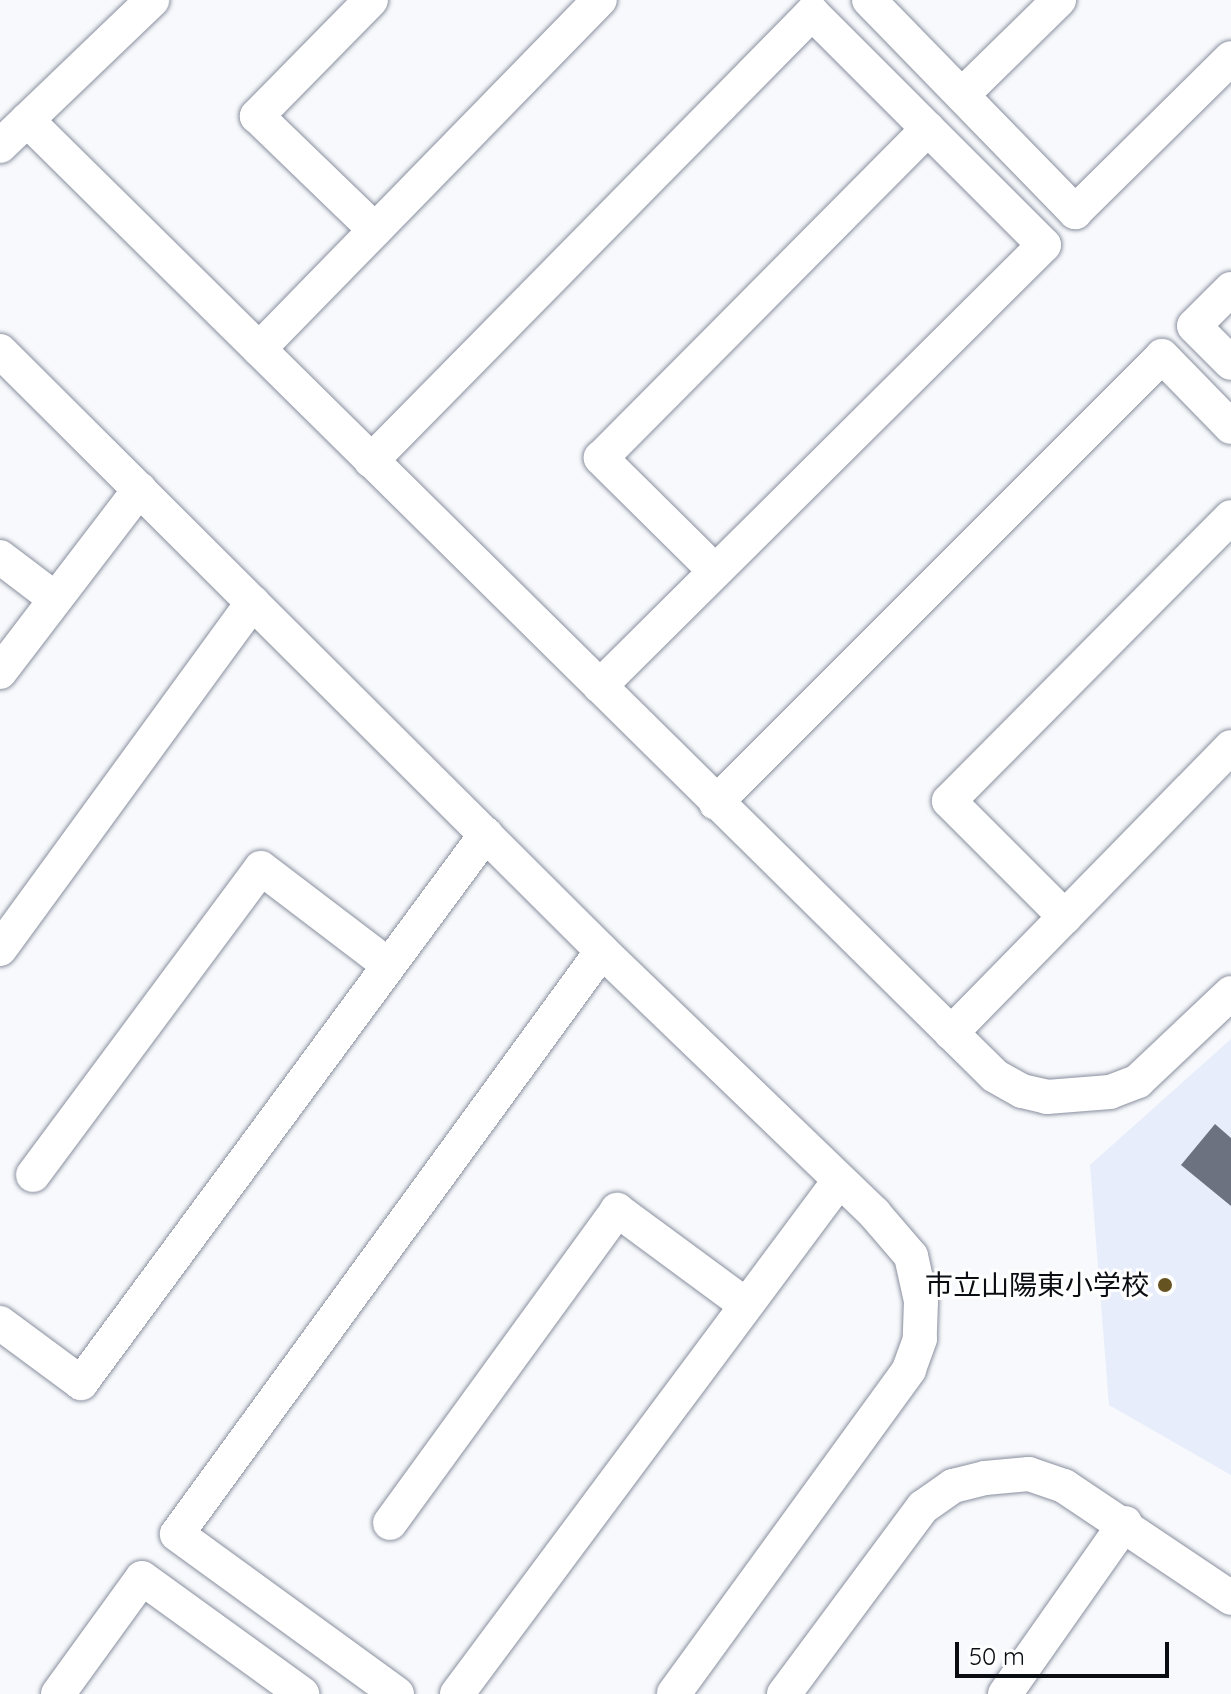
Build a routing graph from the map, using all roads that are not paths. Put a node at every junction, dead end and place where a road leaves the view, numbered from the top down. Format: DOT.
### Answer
graph roads {
  1 [pos="152,0"];
  2 [pos="371,0"];
  3 [pos="600,0"];
  4 [pos="869,0"];
  5 [pos="1059,0"];
  6 [pos="1231,58"];
  7 [pos="962,95"];
  8 [pos="27,120"];
  9 [pos="928,129"];
  10 [pos="0,146"];
  11 [pos="375,230"];
  12 [pos="1231,289"];
  13 [pos="259,349"];
  14 [pos="0,351"];
  15 [pos="1231,363"];
  16 [pos="1231,427"];
  17 [pos="371,461"];
  18 [pos="140,489"];
  19 [pos="1231,517"];
  20 [pos="0,557"];
  21 [pos="715,571"];
  22 [pos="54,598"];
  23 [pos="253,602"];
  24 [pos="0,672"];
  25 [pos="600,686"];
  26 [pos="1231,747"];
  27 [pos="716,803"];
  28 [pos="486,834"];
  29 [pos="1065,917"];
  30 [pos="0,949"];
  31 [pos="602,951"];
  32 [pos="387,964"];
  33 [pos="1231,993"];
  34 [pos="951,1033"];
  35 [pos="33,1175"];
  36 [pos="839,1181"];
  37 [pos="746,1305"];
  38 [pos="0,1323"];
  39 [pos="390,1523"];
  40 [pos="1125,1523"];
  41 [pos="1231,1598"];
  42 [pos="279,1687"];
  43 [pos="58,1694"];
  44 [pos="397,1694"];
  45 [pos="457,1694"];
  46 [pos="674,1694"];
  47 [pos="784,1694"];
  48 [pos="1005,1694"];
  1 -- 8 [label="street"];
  2 -- 11 [label="street"];
  3 -- 11 [label="street"];
  4 -- 7 [label="street"];
  5 -- 7 [label="street"];
  6 -- 7 [label="street"];
  8 -- 10 [label="street"];
  8 -- 13 [label="street"];
  9 -- 17 [label="street"];
  9 -- 21 [label="street"];
  9 -- 21 [label="street"];
  11 -- 13 [label="street"];
  12 -- 15 [label="street"];
  13 -- 17 [label="street"];
  14 -- 18 [label="street"];
  16 -- 27 [label="street"];
  17 -- 25 [label="street"];
  18 -- 22 [label="street"];
  18 -- 23 [label="street"];
  19 -- 29 [label="street"];
  20 -- 22 [label="street"];
  21 -- 25 [label="street"];
  22 -- 24 [label="street"];
  23 -- 28 [label="street"];
  23 -- 30 [label="street"];
  25 -- 27 [label="street"];
  26 -- 29 [label="street"];
  27 -- 34 [label="street"];
  28 -- 31 [label="street"];
  28 -- 32 [label="street"];
  29 -- 34 [label="street"];
  31 -- 36 [label="street"];
  31 -- 44 [label="street"];
  32 -- 35 [label="street"];
  32 -- 38 [label="street"];
  33 -- 34 [label="street"];
  36 -- 37 [label="street"];
  36 -- 46 [label="street"];
  37 -- 39 [label="street"];
  37 -- 45 [label="street"];
  40 -- 41 [label="street"];
  40 -- 47 [label="street"];
  40 -- 48 [label="street"];
  42 -- 43 [label="street"];
}
